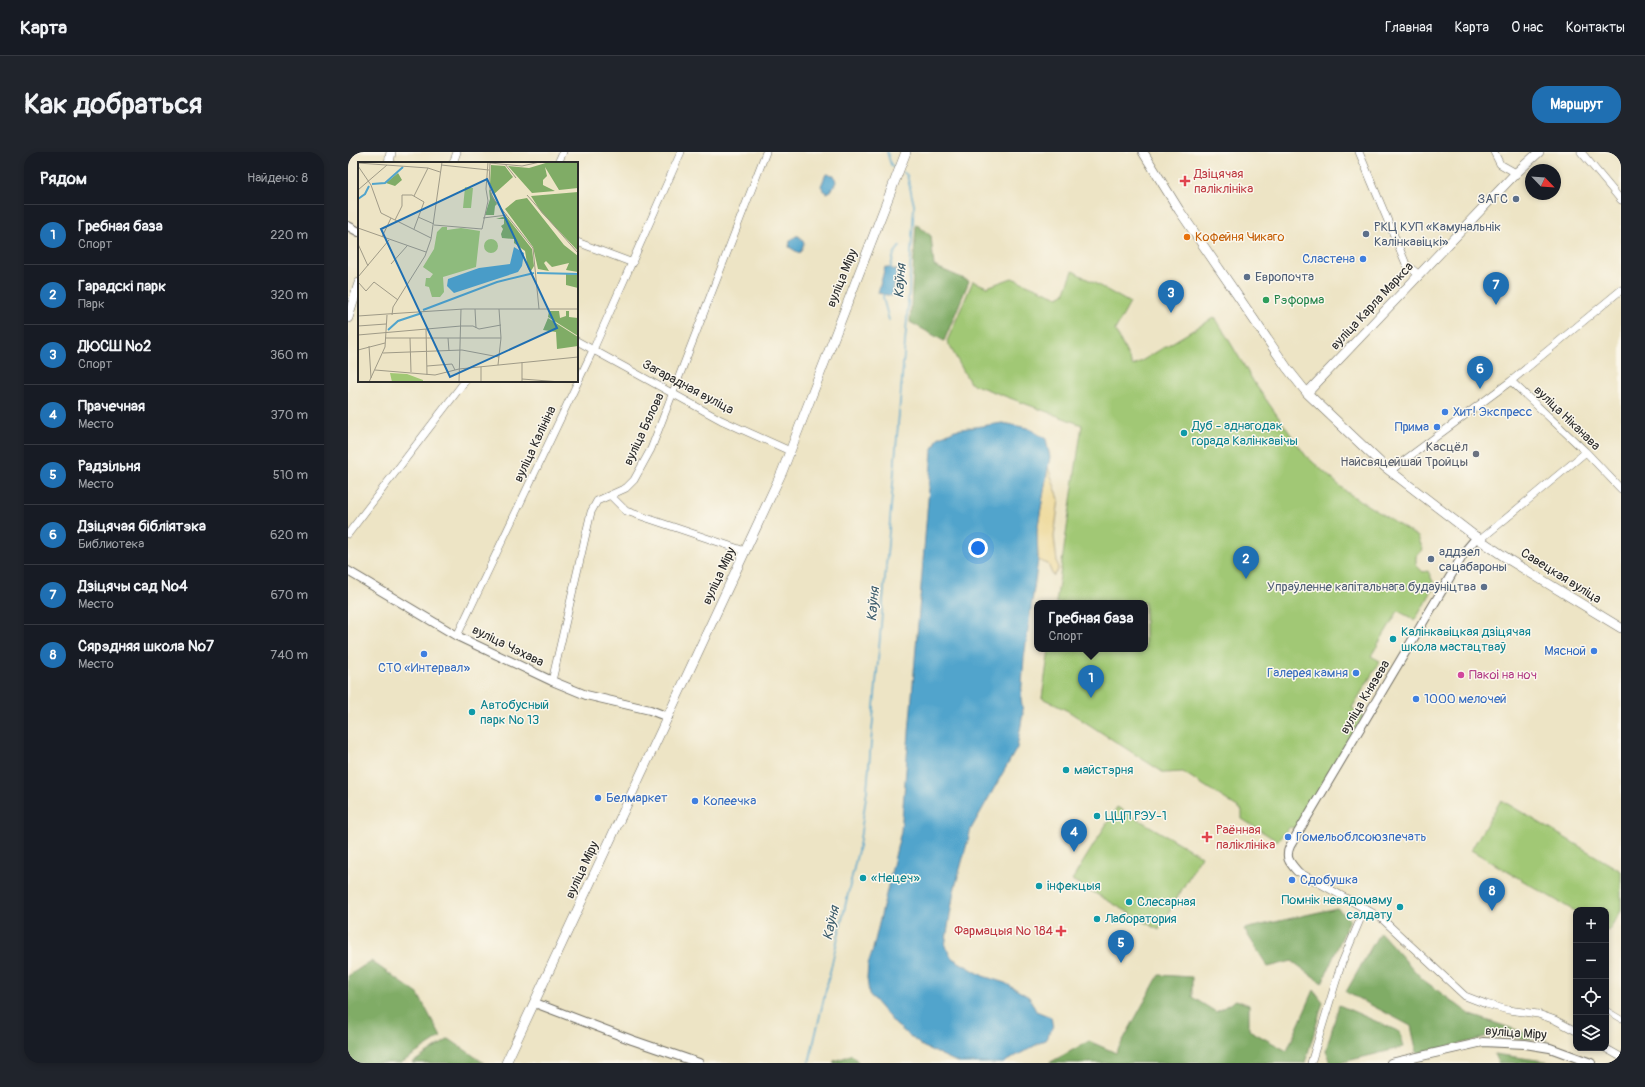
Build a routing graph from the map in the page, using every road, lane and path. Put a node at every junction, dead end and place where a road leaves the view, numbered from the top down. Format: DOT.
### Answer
graph roads {
  1 [pos="391,152"];
  2 [pos="457,152"];
  3 [pos="563,152"];
  4 [pos="681,152"];
  5 [pos="766,152"];
  6 [pos="1143,152"];
  7 [pos="1359,152"];
  8 [pos="1494,152"];
  9 [pos="1539,152"];
  10 [pos="1581,152"];
  11 [pos="905,156"];
  12 [pos="389,162"];
  13 [pos="453,162"];
  14 [pos="558,162"];
  15 [pos="1516,173"];
  16 [pos="1621,200"];
  17 [pos="348,226"];
  18 [pos="358,231"];
  19 [pos="578,242"];
  20 [pos="633,263"];
  21 [pos="1419,275"];
  22 [pos="358,286"];
  23 [pos="1621,290"];
  24 [pos="348,318"];
  25 [pos="578,342"];
  26 [pos="593,350"];
  27 [pos="1511,381"];
  28 [pos="464,382"];
  29 [pos="578,382"];
  30 [pos="578,382"];
  31 [pos="674,393"];
  32 [pos="1307,393"];
  33 [pos="790,451"];
  34 [pos="1586,452"];
  35 [pos="1390,471"];
  36 [pos="1621,489"];
  37 [pos="611,496"];
  38 [pos="348,534"];
  39 [pos="1478,539"];
  40 [pos="745,551"];
  41 [pos="348,571"];
  42 [pos="1621,628"];
  43 [pos="457,636"];
  44 [pos="552,681"];
  45 [pos="668,717"];
  46 [pos="1297,870"];
  47 [pos="1365,908"];
  48 [pos="535,1003"];
  49 [pos="1609,1012"];
  50 [pos="1621,1018"];
  51 [pos="1573,1029"];
  52 [pos="1609,1050"];
  53 [pos="1621,1057"];
  54 [pos="506,1063"];
  55 [pos="699,1063"];
  56 [pos="1311,1063"];
  57 [pos="1391,1063"];
  58 [pos="1591,1063"];
  1 -- 12 [label="main road"];
  2 -- 13 [label="street"];
  3 -- 14 [label="street"];
  4 -- 20 [label="street, вуліца Калініна"];
  5 -- 31 [label="street, вуліца Бялова"];
  6 -- 32 [label="main road, Савецкая вуліца"];
  7 -- 21 [label="street"];
  8 -- 15 [label="street"];
  9 -- 15 [label="main road, вуліца Карла Маркса"];
  10 -- 16 [label="street"];
  11 -- 33 [label="main road, вуліца Міру"];
  15 -- 21 [label="main road, вуліца Карла Маркса"];
  17 -- 18 [label="street"];
  19 -- 20 [label="street"];
  20 -- 26 [label="street, вуліца Калініна"];
  21 -- 32 [label="main road, вуліца Карла Маркса"];
  22 -- 24 [label="main road"];
  23 -- 27 [label="street"];
  25 -- 26 [label="street, Загарадная вуліца"];
  26 -- 29 [label="street, вуліца Калініна"];
  26 -- 31 [label="street, Загарадная вуліца"];
  27 -- 34 [label="street, вуліца Ніканава"];
  27 -- 35 [label="street"];
  28 -- 38 [label="street"];
  30 -- 43 [label="street, вуліца Калініна"];
  31 -- 33 [label="street, Загарадная вуліца"];
  31 -- 37 [label="street, вуліца Бялова"];
  32 -- 35 [label="main road, Савецкая вуліца"];
  33 -- 40 [label="main road, вуліца Міру"];
  34 -- 36 [label="street, вуліца Ніканава"];
  34 -- 39 [label="street"];
  35 -- 39 [label="main road, Савецкая вуліца"];
  37 -- 40 [label="street"];
  37 -- 44 [label="street, вуліца Бялова"];
  39 -- 42 [label="main road, Савецкая вуліца"];
  39 -- 46 [label="street, вуліца Князева"];
  40 -- 45 [label="main road, вуліца Міру"];
  41 -- 43 [label="street, вуліца Чэхава"];
  43 -- 44 [label="street, вуліца Чэхава"];
  44 -- 45 [label="street, вуліца Чэхава"];
  45 -- 48 [label="main road, вуліца Міру"];
  46 -- 47 [label="street"];
  47 -- 51 [label="street"];
  47 -- 56 [label="street"];
  48 -- 54 [label="main road, вуліца Міру"];
  48 -- 55 [label="street"];
  49 -- 50 [label="street"];
  52 -- 53 [label="street"];
  57 -- 58 [label="street, вуліца Міру"];
}
